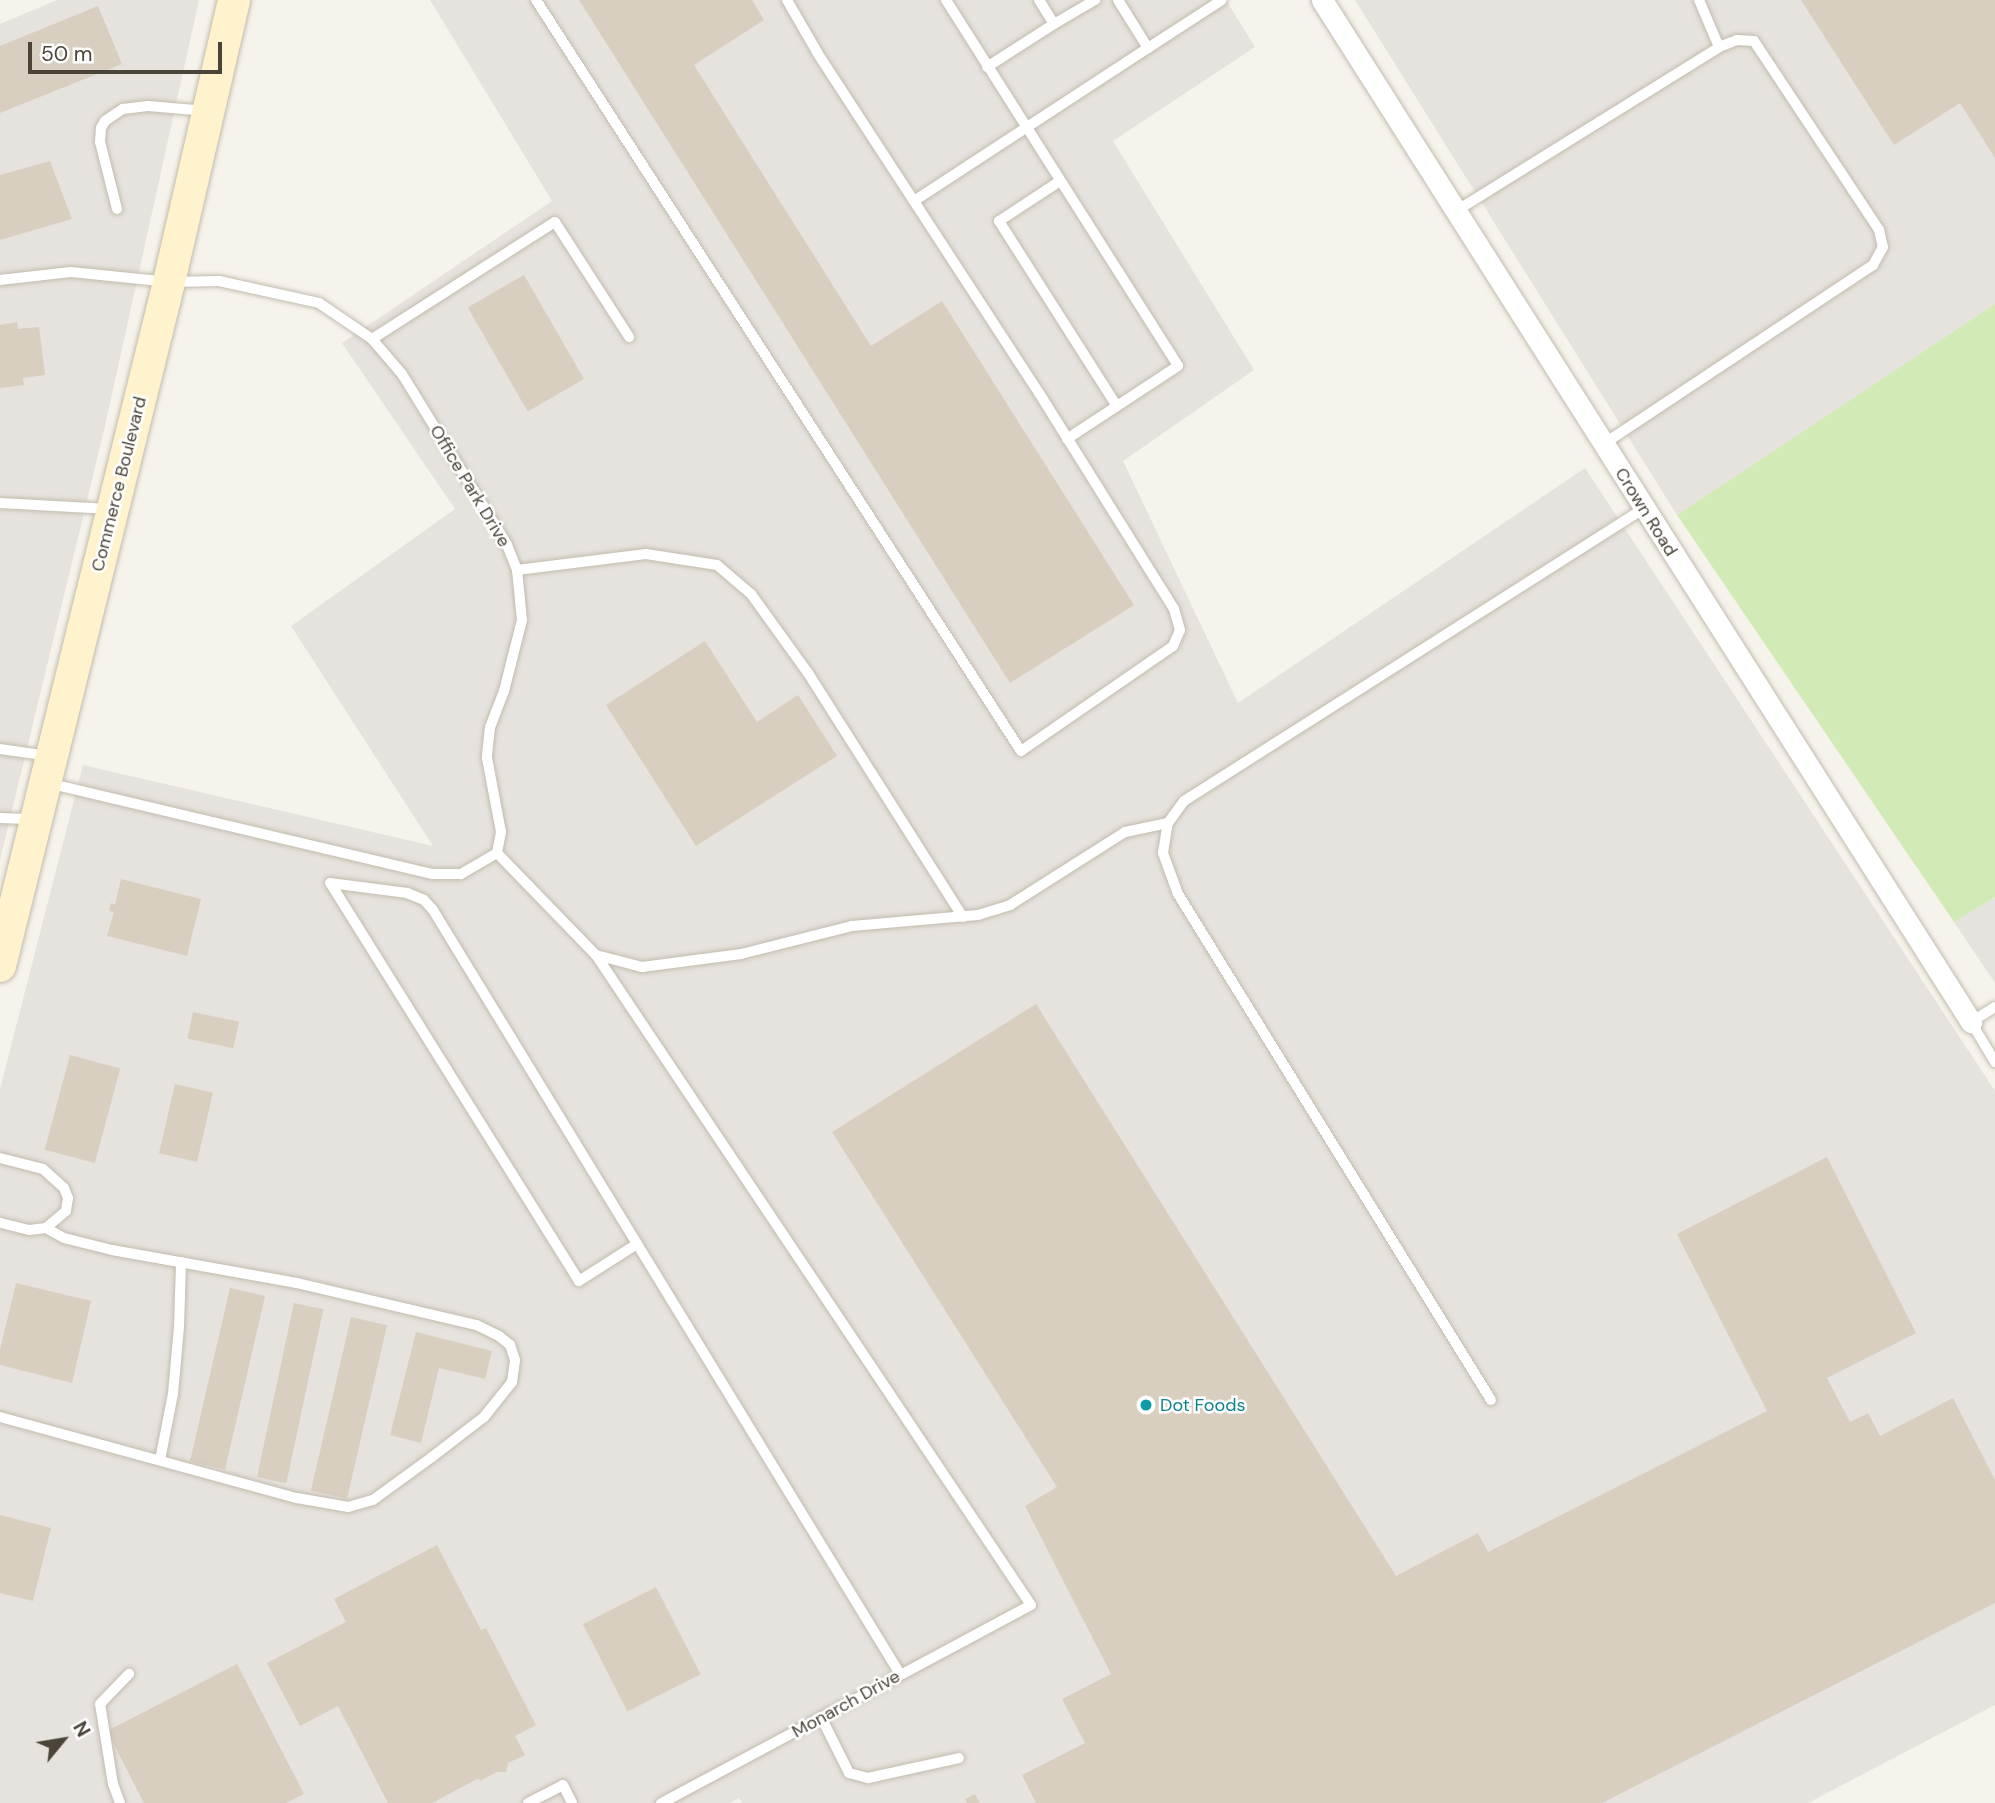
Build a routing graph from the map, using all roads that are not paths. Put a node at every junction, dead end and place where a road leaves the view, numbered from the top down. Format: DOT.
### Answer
graph roads {
  1 [pos="234,0"];
  2 [pos="536,0"];
  3 [pos="787,0"];
  4 [pos="946,0"];
  5 [pos="1039,0"];
  6 [pos="1095,0"];
  7 [pos="1118,0"];
  8 [pos="1222,0"];
  9 [pos="1322,0"];
  10 [pos="1699,0"];
  11 [pos="1054,24"];
  12 [pos="1719,47"];
  13 [pos="1148,48"];
  14 [pos="987,67"];
  15 [pos="210,111"];
  16 [pos="1026,128"];
  17 [pos="1059,181"];
  18 [pos="914,201"];
  19 [pos="117,209"];
  20 [pos="1457,211"];
  21 [pos="0,280"];
  22 [pos="169,282"];
  23 [pos="629,337"];
  24 [pos="372,339"];
  25 [pos="1117,406"];
  26 [pos="1067,439"];
  27 [pos="1604,444"];
  28 [pos="0,503"];
  29 [pos="1643,509"];
  30 [pos="113,510"];
  31 [pos="517,570"];
  32 [pos="0,749"];
  33 [pos="49,769"];
  34 [pos="0,818"];
  35 [pos="36,819"];
  36 [pos="1168,823"];
  37 [pos="497,853"];
  38 [pos="962,917"];
  39 [pos="596,954"];
  40 [pos="0,966"];
  41 [pos="1995,1007"];
  42 [pos="1971,1022"];
  43 [pos="1995,1062"];
  44 [pos="0,1158"];
  45 [pos="0,1223"];
  46 [pos="46,1228"];
  47 [pos="637,1244"];
  48 [pos="181,1262"];
  49 [pos="1491,1400"];
  50 [pos="0,1416"];
  51 [pos="160,1460"];
  52 [pos="129,1674"];
  53 [pos="900,1674"];
  54 [pos="821,1717"];
  55 [pos="958,1758"];
  56 [pos="120,1803"];
  57 [pos="528,1803"];
  58 [pos="572,1803"];
  59 [pos="661,1803"];
  1 -- 15 [label="street, Commerce Boulevard"];
  2 -- 26 [label="lane"];
  3 -- 18 [label="lane"];
  4 -- 14 [label="lane"];
  5 -- 11 [label="lane"];
  6 -- 11 [label="lane"];
  7 -- 13 [label="lane"];
  8 -- 13 [label="lane"];
  9 -- 20 [label="street, Crown Road"];
  10 -- 12 [label="lane"];
  11 -- 14 [label="lane"];
  12 -- 20 [label="lane"];
  12 -- 27 [label="lane"];
  13 -- 16 [label="lane"];
  14 -- 16 [label="lane"];
  15 -- 19 [label="lane"];
  15 -- 22 [label="street, Commerce Boulevard"];
  16 -- 17 [label="lane"];
  16 -- 18 [label="lane"];
  17 -- 25 [label="lane"];
  17 -- 25 [label="lane"];
  18 -- 26 [label="lane"];
  20 -- 27 [label="street, Crown Road"];
  21 -- 22 [label="lane, Office Park Drive"];
  22 -- 24 [label="lane, Office Park Drive"];
  22 -- 30 [label="street, Commerce Boulevard"];
  23 -- 24 [label="lane"];
  24 -- 31 [label="lane, Office Park Drive"];
  25 -- 26 [label="lane"];
  27 -- 29 [label="street, Crown Road"];
  28 -- 30 [label="lane"];
  29 -- 36 [label="lane"];
  29 -- 42 [label="street, Crown Road"];
  30 -- 33 [label="street, Commerce Boulevard"];
  31 -- 37 [label="lane, Office Park Drive"];
  31 -- 38 [label="lane"];
  32 -- 33 [label="lane"];
  33 -- 35 [label="street, Commerce Boulevard"];
  33 -- 37 [label="lane"];
  34 -- 35 [label="lane"];
  35 -- 40 [label="street, Commerce Boulevard"];
  36 -- 38 [label="lane"];
  36 -- 49 [label="lane"];
  37 -- 39 [label="lane"];
  38 -- 39 [label="lane"];
  39 -- 53 [label="lane, Monarch Drive"];
  41 -- 42 [label="lane"];
  42 -- 43 [label="lane"];
  44 -- 46 [label="lane"];
  45 -- 46 [label="lane"];
  46 -- 48 [label="lane"];
  47 -- 47 [label="lane"];
  47 -- 53 [label="lane"];
  48 -- 51 [label="lane"];
  48 -- 51 [label="lane"];
  50 -- 51 [label="lane"];
  52 -- 56 [label="lane"];
  53 -- 54 [label="lane, Monarch Drive"];
  54 -- 55 [label="lane"];
  54 -- 59 [label="lane, Monarch Drive"];
  57 -- 58 [label="lane"];
}
